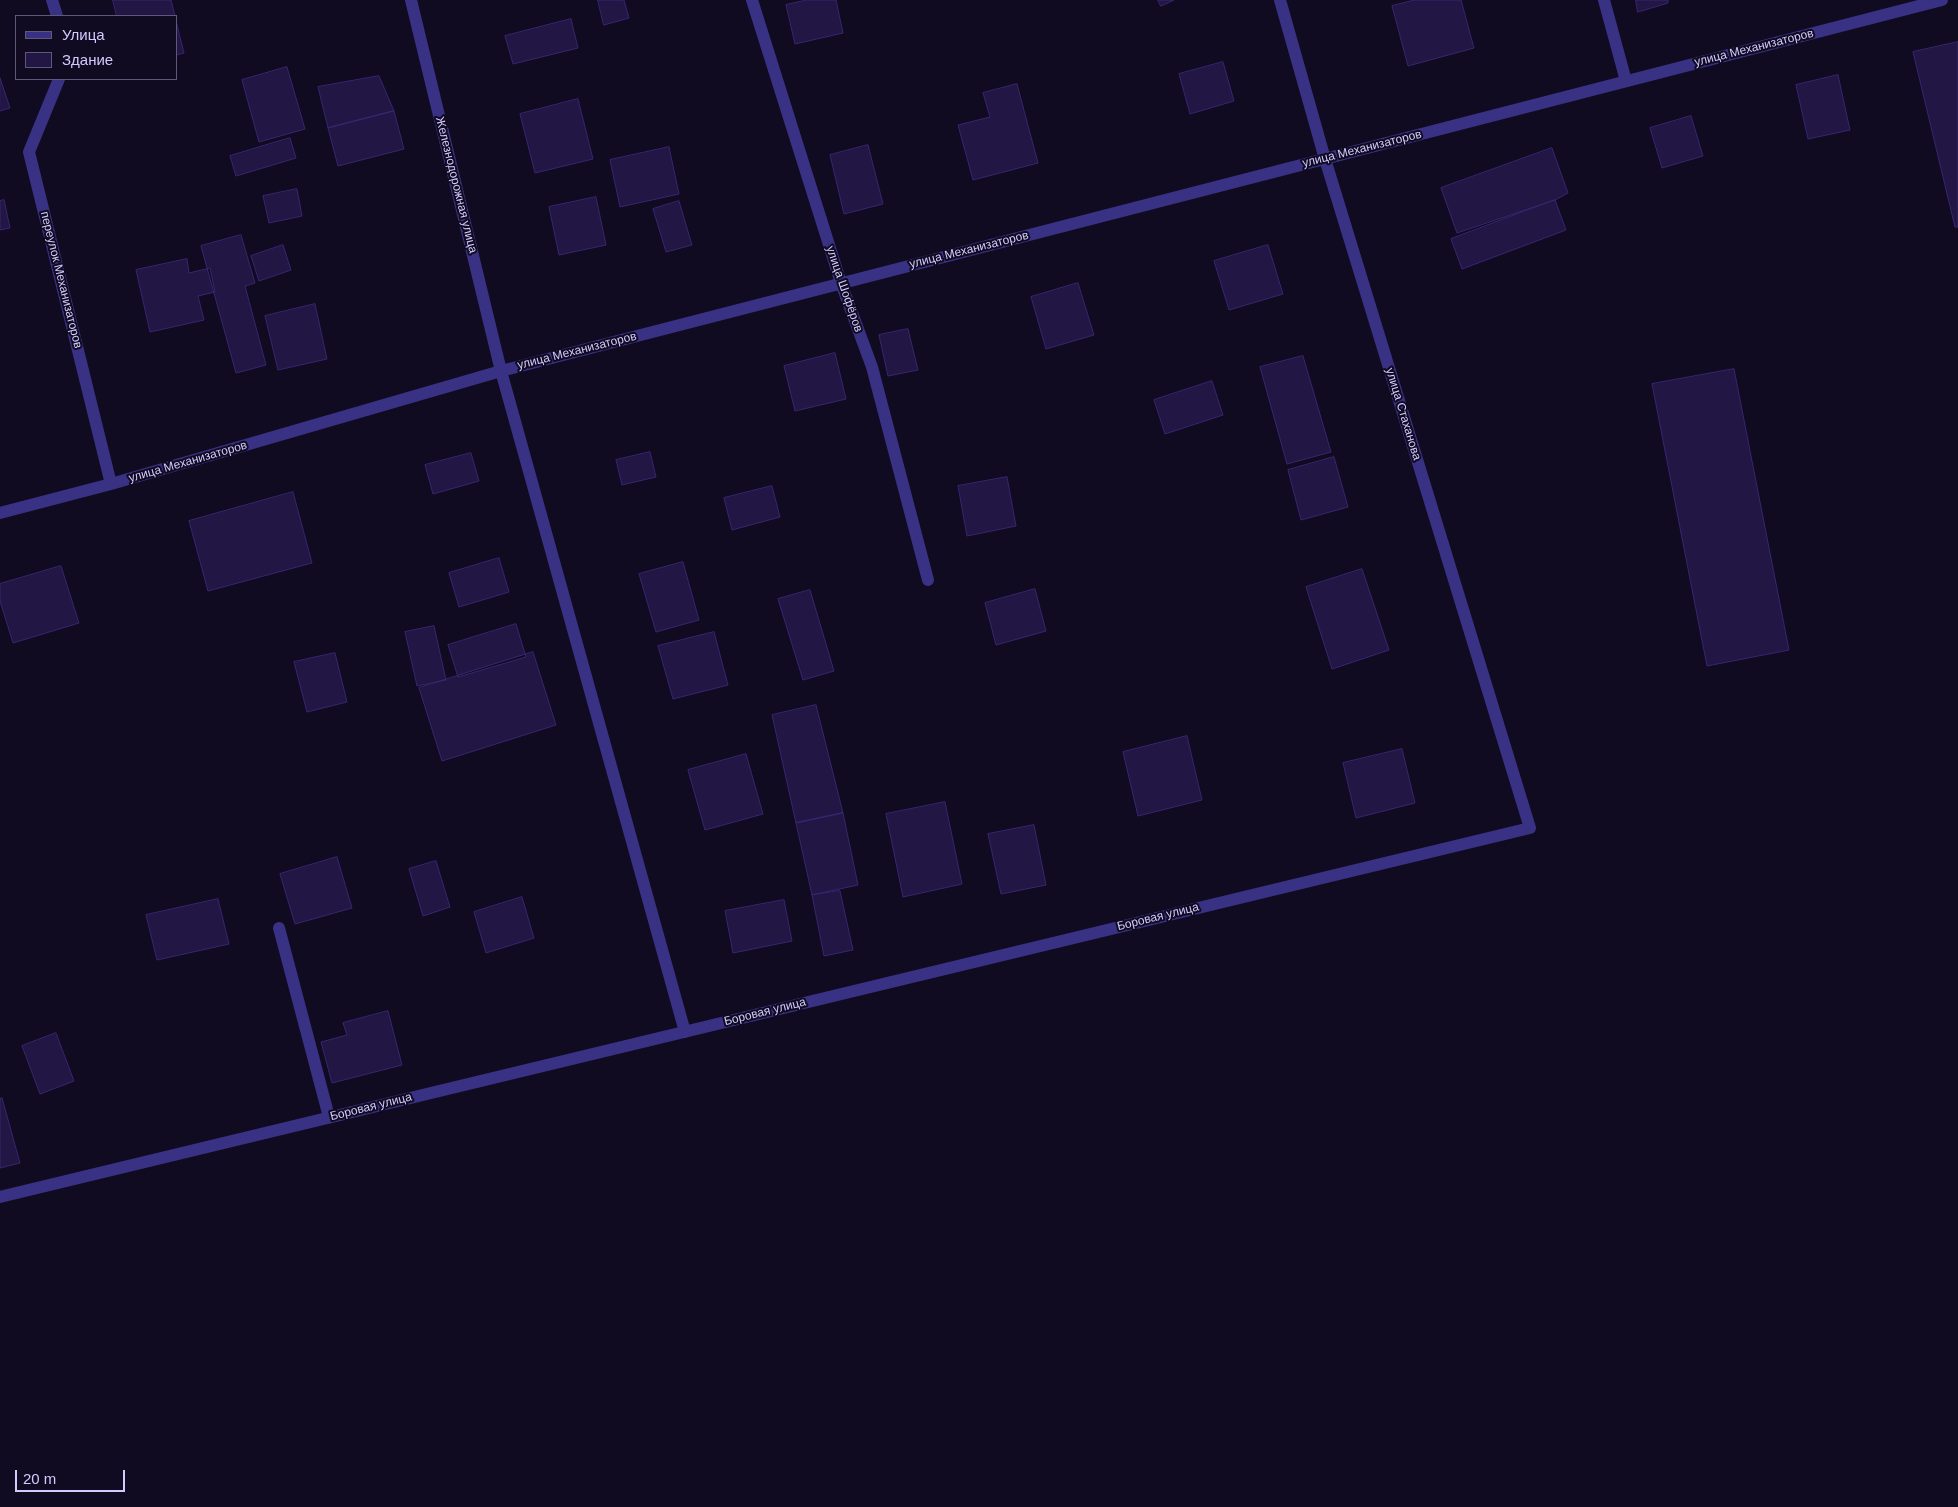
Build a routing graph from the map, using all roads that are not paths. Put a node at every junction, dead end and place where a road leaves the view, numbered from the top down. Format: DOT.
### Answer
graph roads {
  1 [pos="52,0"];
  2 [pos="410,0"];
  3 [pos="752,0"];
  4 [pos="1280,0"];
  5 [pos="1604,0"];
  6 [pos="1942,0"];
  7 [pos="57,15"];
  8 [pos="59,80"];
  9 [pos="1626,81"];
  10 [pos="1325,159"];
  11 [pos="841,283"];
  12 [pos="502,371"];
  13 [pos="111,484"];
  14 [pos="0,513"];
  15 [pos="928,580"];
  16 [pos="1530,828"];
  17 [pos="279,928"];
  18 [pos="685,1032"];
  19 [pos="329,1117"];
  20 [pos="0,1197"];
  1 -- 7 [label="street"];
  2 -- 12 [label="street, Железнодорожная улица"];
  3 -- 11 [label="street, улица Шофёров"];
  4 -- 10 [label="street, улица Стаханова"];
  5 -- 9 [label="street"];
  6 -- 9 [label="street, улица Механизаторов"];
  8 -- 13 [label="street, переулок Механизаторов"];
  9 -- 10 [label="street, улица Механизаторов"];
  10 -- 11 [label="street, улица Механизаторов"];
  10 -- 16 [label="street, улица Стаханова"];
  11 -- 12 [label="street, улица Механизаторов"];
  11 -- 15 [label="street, улица Шофёров"];
  12 -- 13 [label="street, улица Механизаторов"];
  12 -- 18 [label="street, Железнодорожная улица"];
  13 -- 14 [label="street, улица Механизаторов"];
  16 -- 18 [label="street, Боровая улица"];
  17 -- 19 [label="street"];
  18 -- 19 [label="street, Боровая улица"];
  19 -- 20 [label="street, Боровая улица"];
}
